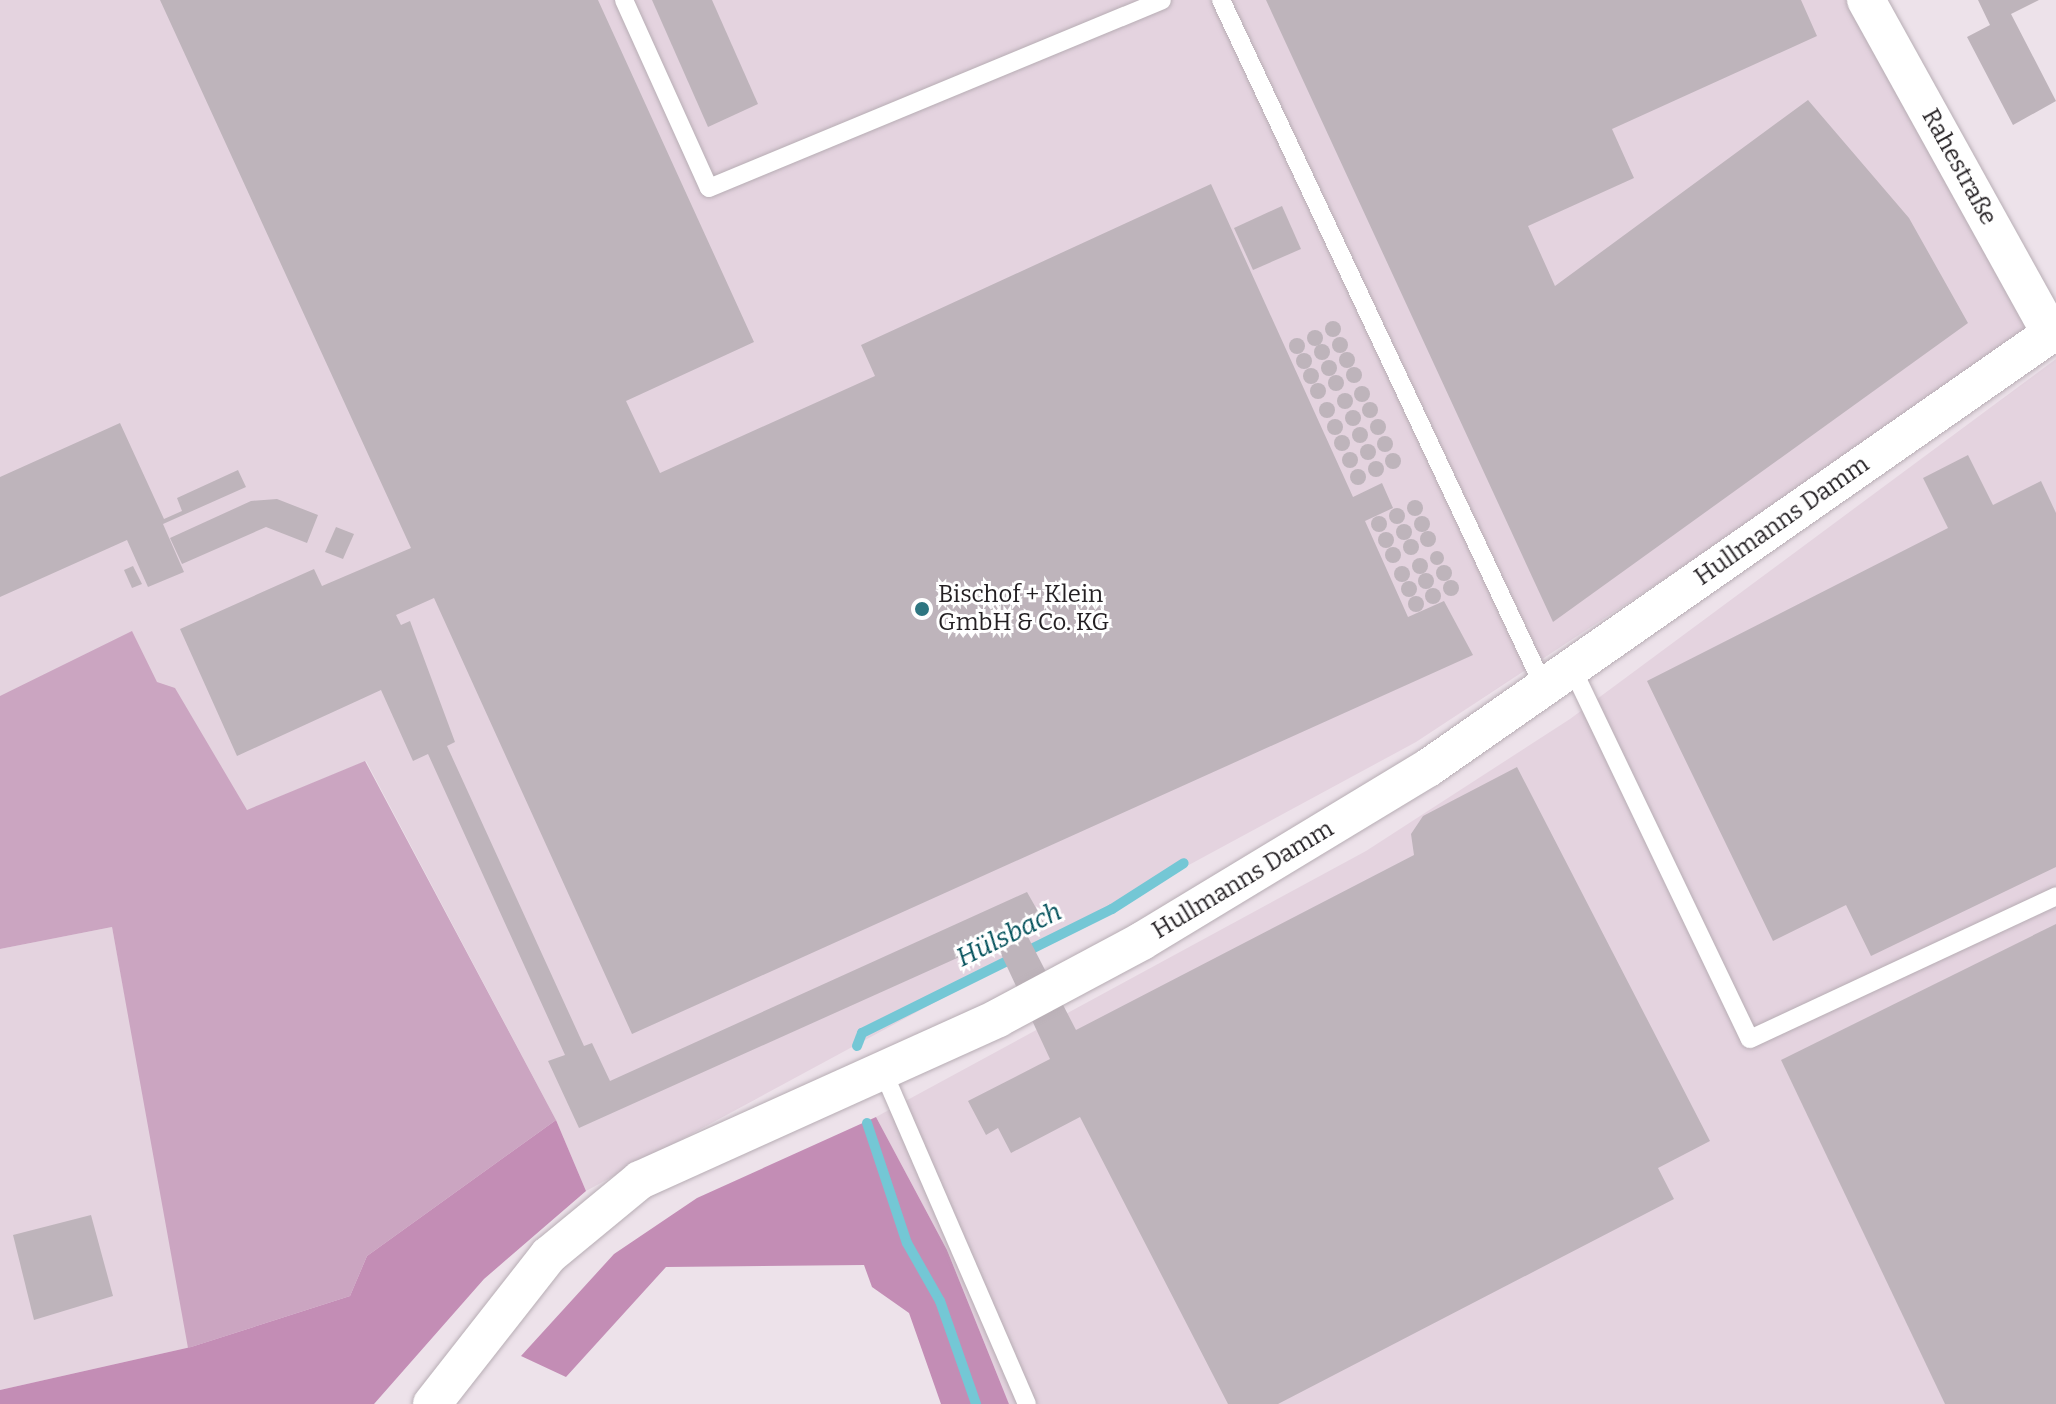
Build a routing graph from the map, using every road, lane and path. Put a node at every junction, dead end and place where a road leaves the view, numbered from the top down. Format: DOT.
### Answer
graph roads {
  1 [pos="624,0"];
  2 [pos="1162,0"];
  3 [pos="1221,0"];
  4 [pos="1866,0"];
  5 [pos="2054,336"];
  6 [pos="1558,678"];
  7 [pos="2056,896"];
  8 [pos="882,1069"];
  9 [pos="432,1404"];
  10 [pos="1027,1404"];
  1 -- 2 [label="lane"];
  3 -- 6 [label="lane"];
  4 -- 5 [label="street, Rahestraße"];
  5 -- 6 [label="street, Hullmanns Damm"];
  6 -- 7 [label="lane"];
  6 -- 8 [label="street, Hullmanns Damm"];
  8 -- 9 [label="street, Hullmanns Damm"];
  8 -- 10 [label="lane"];
}
